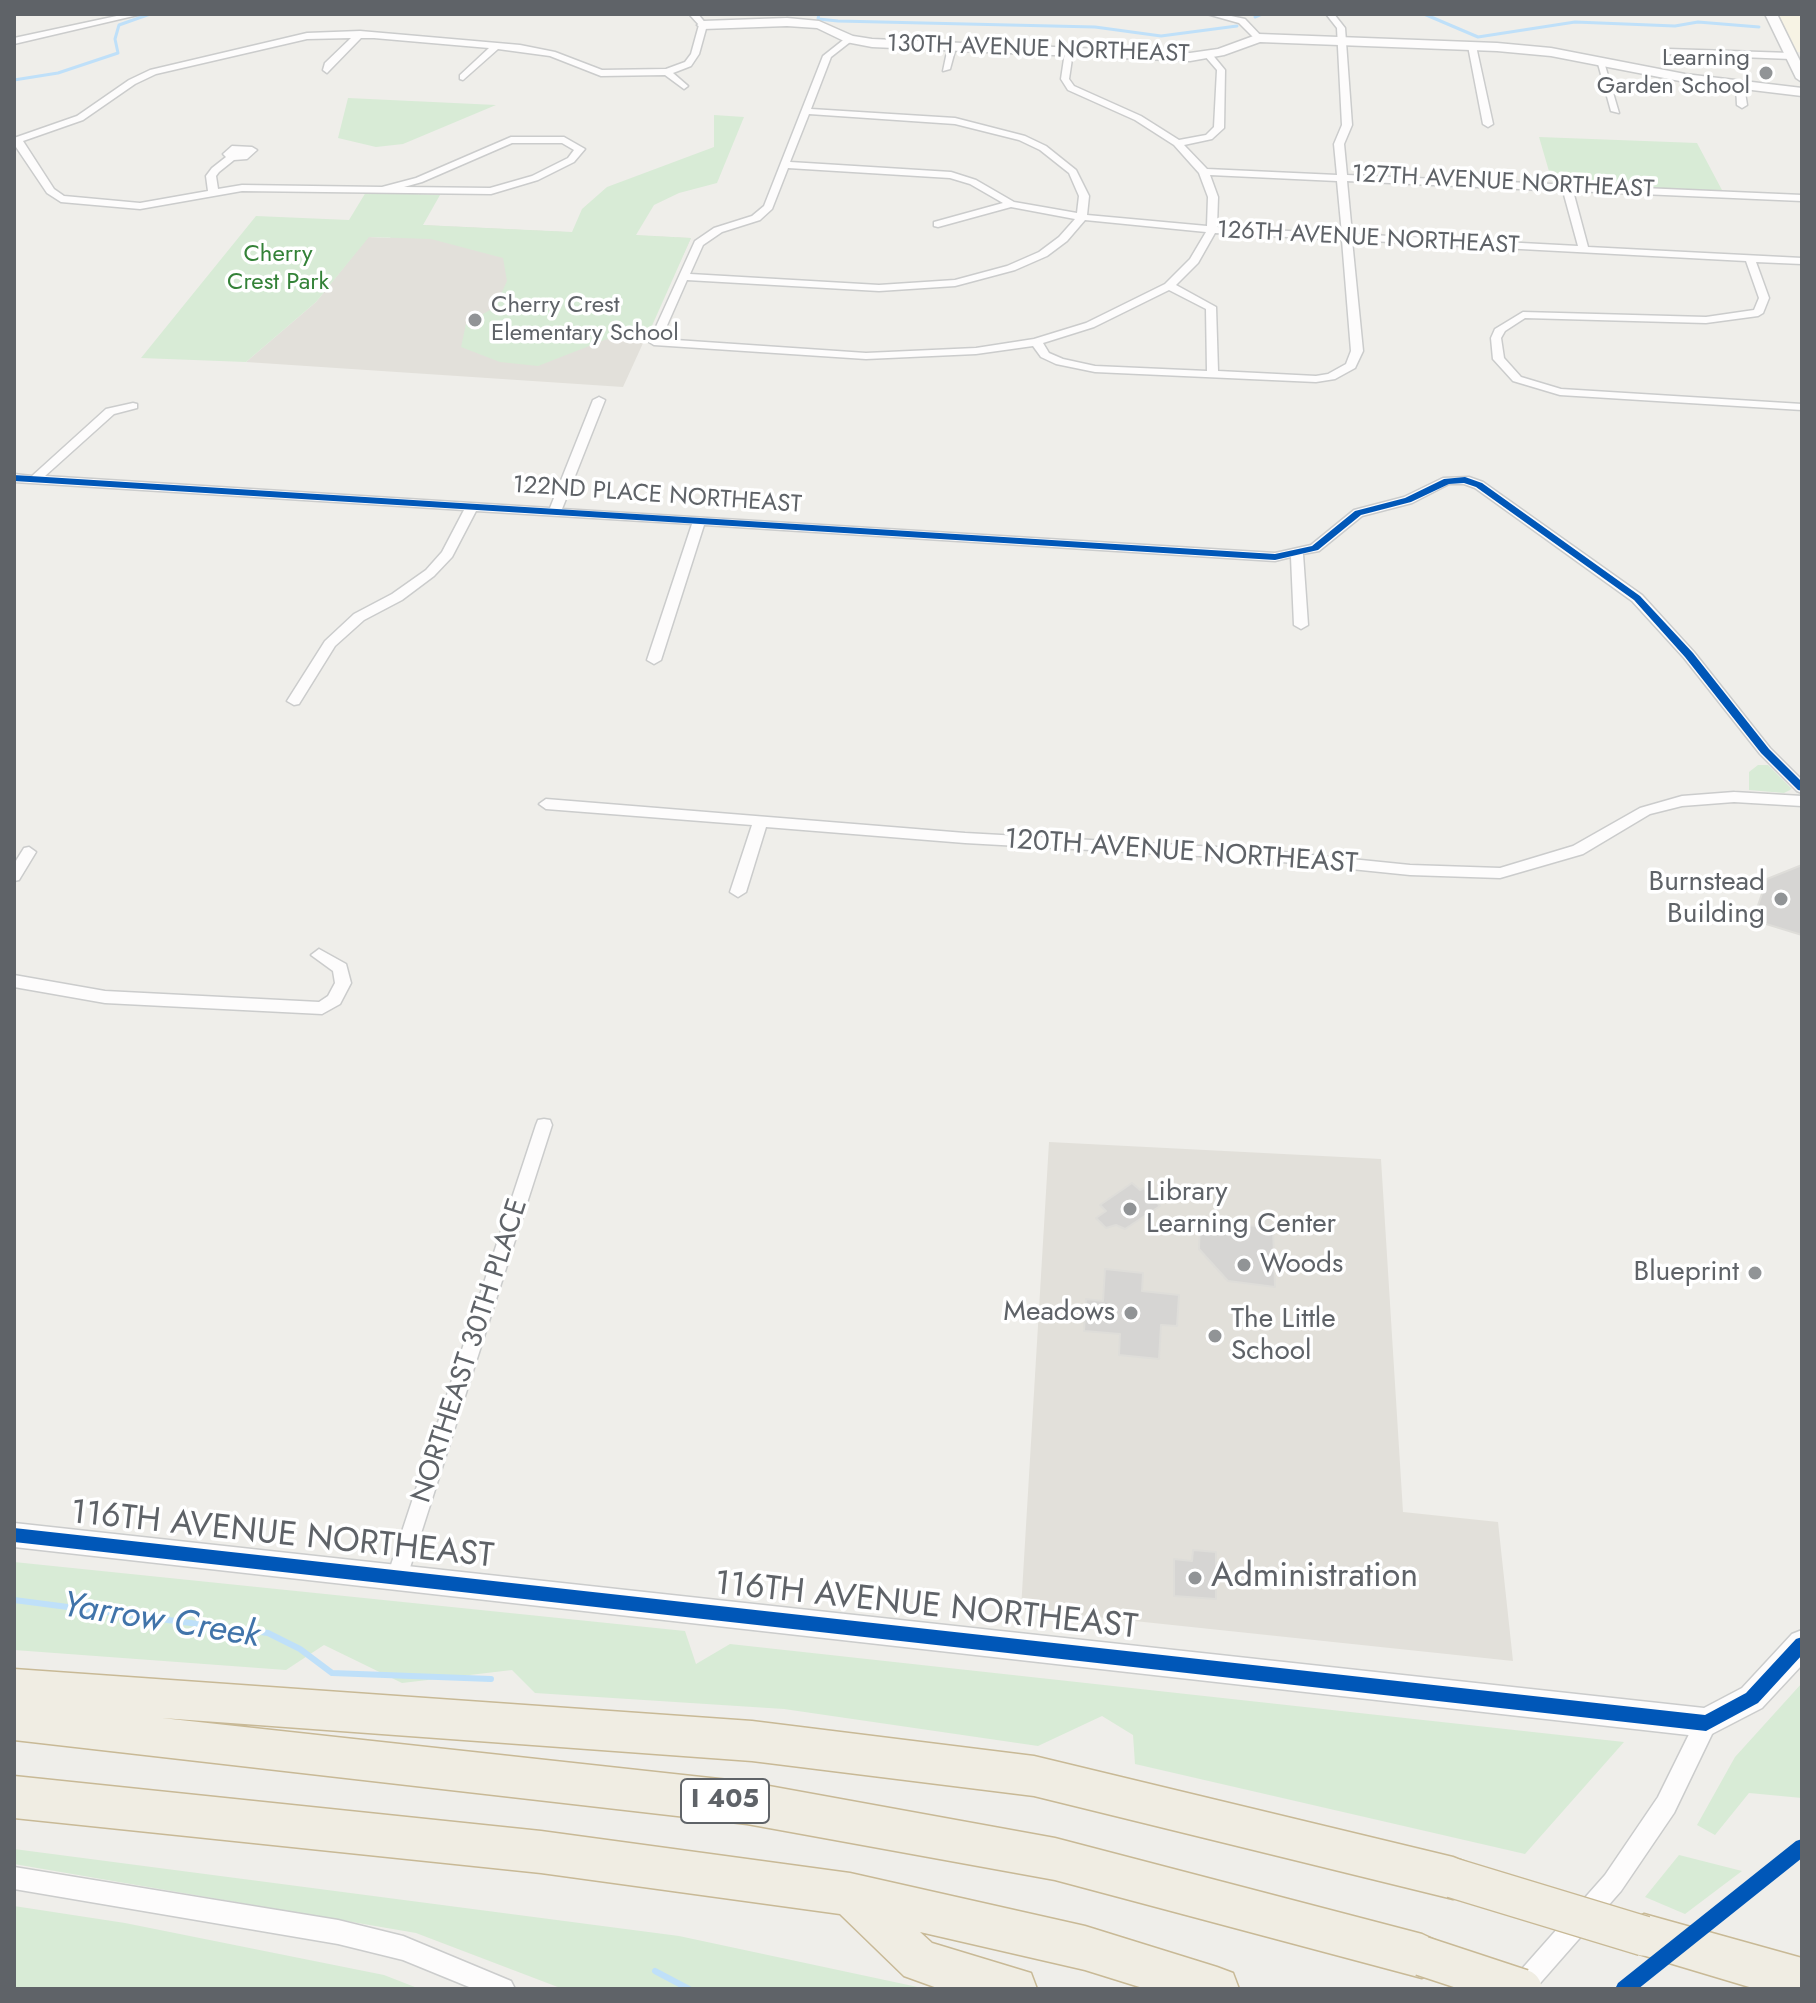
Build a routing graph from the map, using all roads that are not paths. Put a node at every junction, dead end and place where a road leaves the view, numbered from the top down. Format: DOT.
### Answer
graph roads {
  1 [pos="138,14"];
  2 [pos="693,14"];
  3 [pos="1211,14"];
  4 [pos="1330,14"];
  5 [pos="1771,14"];
  6 [pos="703,25"];
  7 [pos="360,34"];
  8 [pos="1259,38"];
  9 [pos="850,39"];
  10 [pos="1341,40"];
  11 [pos="14,41"];
  12 [pos="496,46"];
  13 [pos="1472,46"];
  14 [pos="952,47"];
  15 [pos="1069,52"];
  16 [pos="1668,52"];
  17 [pos="1208,55"];
  18 [pos="1791,56"];
  19 [pos="1600,62"];
  20 [pos="946,69"];
  21 [pos="327,70"];
  22 [pos="667,72"];
  23 [pos="463,77"];
  24 [pos="1802,78"];
  25 [pos="684,86"];
  26 [pos="1740,86"];
  27 [pos="1802,92"];
  28 [pos="1742,105"];
  29 [pos="805,111"];
  30 [pos="1616,111"];
  31 [pos="1488,124"];
  32 [pos="16,140"];
  33 [pos="1177,143"];
  34 [pos="232,157"];
  35 [pos="785,165"];
  36 [pos="1204,172"];
  37 [pos="1342,176"];
  38 [pos="419,180"];
  39 [pos="1567,186"];
  40 [pos="385,189"];
  41 [pos="213,191"];
  42 [pos="427,192"];
  43 [pos="1802,198"];
  44 [pos="1011,204"];
  45 [pos="1082,217"];
  46 [pos="938,224"];
  47 [pos="1212,230"];
  48 [pos="1347,238"];
  49 [pos="1584,251"];
  50 [pos="1750,258"];
  51 [pos="1802,261"];
  52 [pos="683,277"];
  53 [pos="1169,286"];
  54 [pos="1036,342"];
  55 [pos="1213,375"];
  56 [pos="599,400"];
  57 [pos="133,406"];
  58 [pos="1802,407"];
  59 [pos="14,478"];
  60 [pos="34,480"];
  61 [pos="472,506"];
  62 [pos="555,512"];
  63 [pos="699,521"];
  64 [pos="1297,554"];
  65 [pos="1301,625"];
  66 [pos="654,660"];
  67 [pos="294,701"];
  68 [pos="1802,788"];
  69 [pos="1802,801"];
  70 [pos="546,804"];
  71 [pos="760,822"];
  72 [pos="29,852"];
  73 [pos="14,876"];
  74 [pos="738,892"];
  75 [pos="319,955"];
  76 [pos="14,981"];
  77 [pos="544,1125"];
  78 [pos="14,1535"];
  79 [pos="397,1577"];
  80 [pos="1802,1644"];
  81 [pos="14,1688"];
  82 [pos="14,1721"];
  83 [pos="1706,1723"];
  84 [pos="14,1797"];
  85 [pos="14,1878"];
  86 [pos="850,1894"];
  87 [pos="1644,1936"];
  88 [pos="1802,1980"];
  89 [pos="503,1989"];
  90 [pos="1015,1989"];
  91 [pos="1217,1989"];
  92 [pos="1520,1989"];
  93 [pos="1793,1989"];
  1 -- 11 [label="street"];
  2 -- 6 [label="street"];
  3 -- 8 [label="street"];
  4 -- 10 [label="street"];
  5 -- 18 [label="street"];
  6 -- 9 [label="street, 130TH AVENUE NORTHEAST"];
  6 -- 22 [label="street"];
  7 -- 12 [label="street"];
  7 -- 21 [label="street"];
  7 -- 32 [label="street"];
  8 -- 10 [label="street, 130TH AVENUE NORTHEAST"];
  8 -- 17 [label="street, 130TH AVENUE NORTHEAST"];
  9 -- 14 [label="street, 130TH AVENUE NORTHEAST"];
  9 -- 29 [label="street"];
  10 -- 13 [label="street, 130TH AVENUE NORTHEAST"];
  10 -- 37 [label="street"];
  12 -- 22 [label="street"];
  12 -- 23 [label="street"];
  13 -- 19 [label="street, 130TH AVENUE NORTHEAST"];
  13 -- 31 [label="street"];
  14 -- 15 [label="street, 130TH AVENUE NORTHEAST"];
  14 -- 20 [label="street"];
  15 -- 17 [label="street, 130TH AVENUE NORTHEAST"];
  15 -- 33 [label="street"];
  16 -- 18 [label="street"];
  17 -- 33 [label="street"];
  18 -- 24 [label="street"];
  19 -- 26 [label="street, 130TH AVENUE NORTHEAST"];
  19 -- 30 [label="street"];
  22 -- 25 [label="street"];
  26 -- 27 [label="street, 130TH AVENUE NORTHEAST"];
  26 -- 28 [label="street"];
  29 -- 35 [label="street"];
  29 -- 45 [label="street"];
  32 -- 41 [label="street"];
  33 -- 36 [label="street"];
  34 -- 41 [label="street"];
  35 -- 44 [label="street"];
  35 -- 52 [label="street"];
  36 -- 37 [label="street, 127TH AVENUE NORTHEAST"];
  36 -- 47 [label="street"];
  37 -- 39 [label="street, 127TH AVENUE NORTHEAST"];
  37 -- 48 [label="street"];
  38 -- 40 [label="street"];
  38 -- 42 [label="street"];
  38 -- 42 [label="street"];
  39 -- 43 [label="street, 127TH AVENUE NORTHEAST"];
  39 -- 49 [label="street"];
  40 -- 41 [label="street"];
  40 -- 42 [label="street"];
  44 -- 45 [label="street, 126TH AVENUE NORTHEAST"];
  44 -- 46 [label="street, 126TH AVENUE NORTHEAST"];
  45 -- 47 [label="street, 126TH AVENUE NORTHEAST"];
  45 -- 52 [label="street"];
  47 -- 48 [label="street, 126TH AVENUE NORTHEAST"];
  47 -- 53 [label="street"];
  48 -- 49 [label="street, 126TH AVENUE NORTHEAST"];
  48 -- 55 [label="street"];
  49 -- 50 [label="street, 126TH AVENUE NORTHEAST"];
  50 -- 51 [label="street, 126TH AVENUE NORTHEAST"];
  50 -- 58 [label="street"];
  52 -- 54 [label="street"];
  53 -- 54 [label="street"];
  53 -- 55 [label="street"];
  54 -- 55 [label="street"];
  56 -- 62 [label="street"];
  57 -- 60 [label="street"];
  59 -- 60 [label="street, 122ND PLACE NORTHEAST"];
  60 -- 61 [label="street, 122ND PLACE NORTHEAST"];
  61 -- 62 [label="street, 122ND PLACE NORTHEAST"];
  61 -- 67 [label="street"];
  62 -- 63 [label="street, 122ND PLACE NORTHEAST"];
  63 -- 64 [label="street, 122ND PLACE NORTHEAST"];
  63 -- 66 [label="street"];
  64 -- 65 [label="street"];
  64 -- 68 [label="street"];
  69 -- 71 [label="street, 120TH AVENUE NORTHEAST"];
  70 -- 71 [label="street, 120TH AVENUE NORTHEAST"];
  71 -- 74 [label="street"];
  72 -- 73 [label="street"];
  75 -- 76 [label="street"];
  77 -- 79 [label="street, NORTHEAST 30TH PLACE"];
  78 -- 79 [label="street, 116TH AVENUE NORTHEAST"];
  79 -- 83 [label="street, 116TH AVENUE NORTHEAST"];
  80 -- 83 [label="street"];
  81 -- 87 [label="highway, bridge"];
  82 -- 92 [label="highway, I 405, bridge"];
  83 -- 92 [label="street"];
  84 -- 86 [label="highway"];
  85 -- 89 [label="street"];
  86 -- 90 [label="highway"];
  86 -- 91 [label="highway"];
  87 -- 88 [label="highway"];
  87 -- 93 [label="highway"];
}
